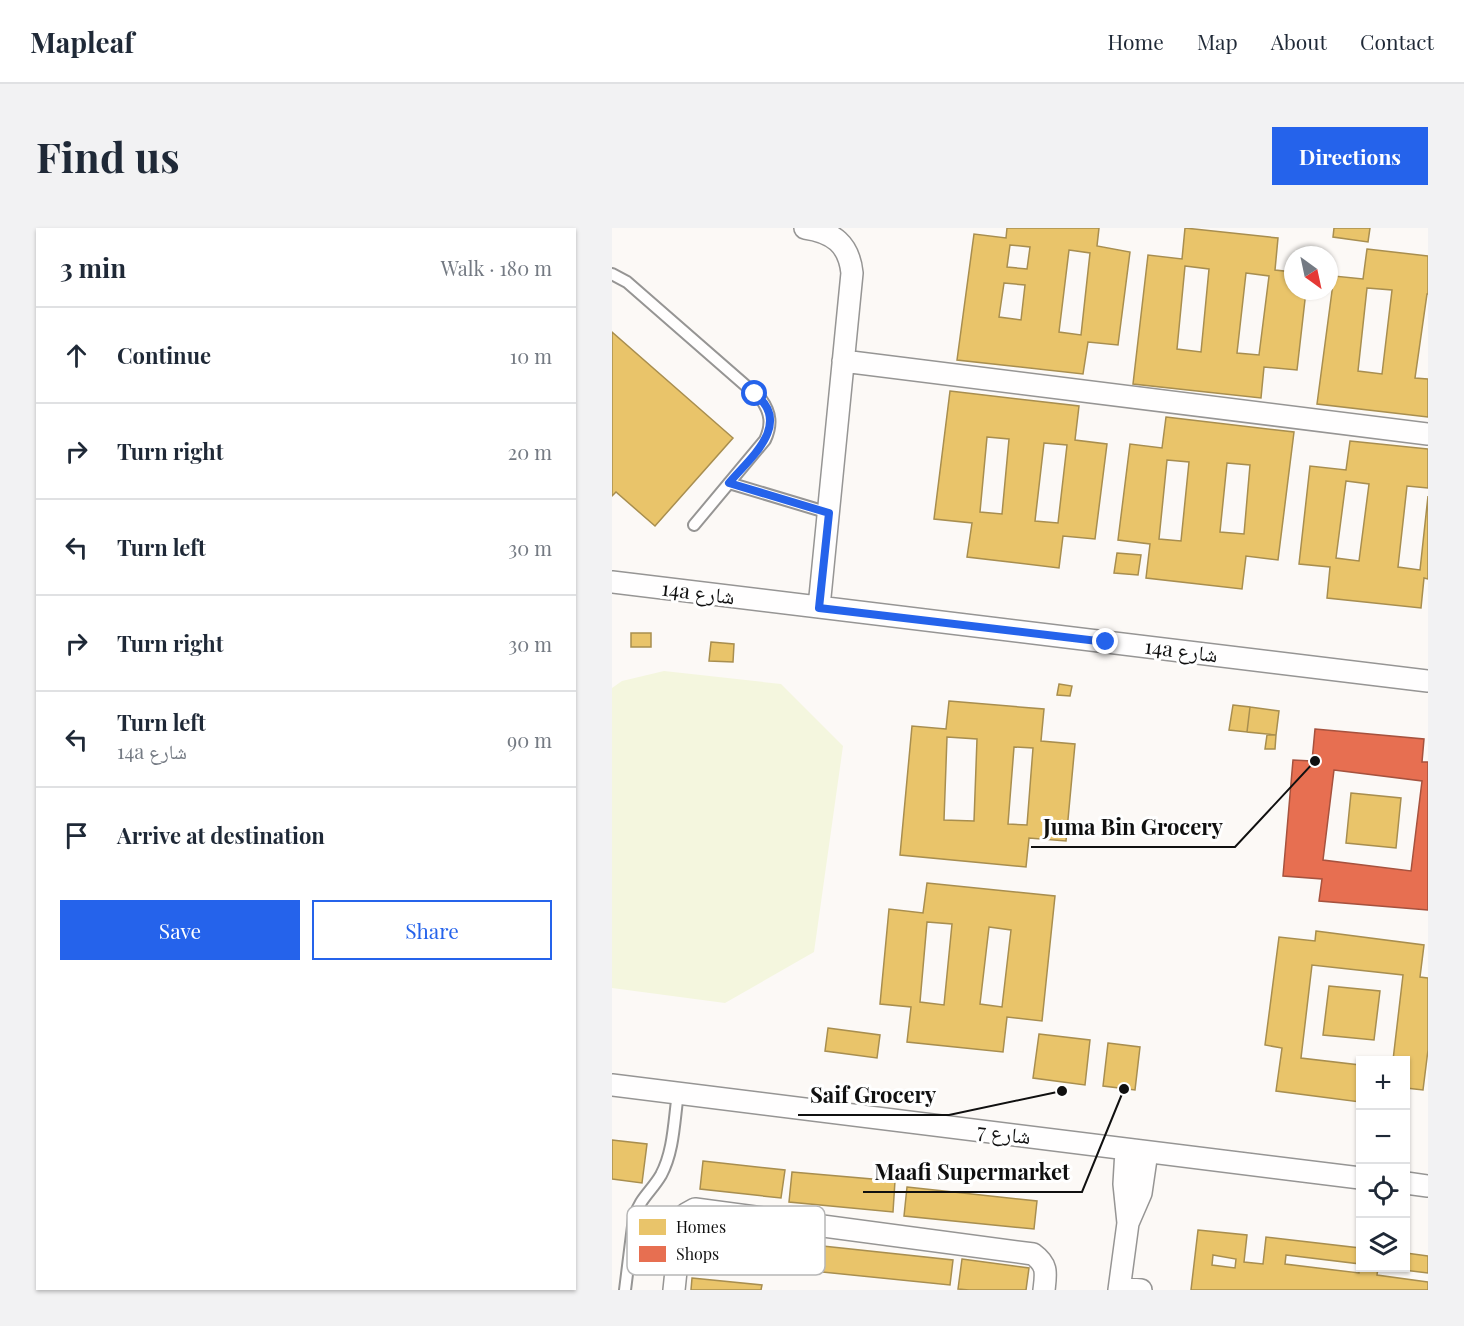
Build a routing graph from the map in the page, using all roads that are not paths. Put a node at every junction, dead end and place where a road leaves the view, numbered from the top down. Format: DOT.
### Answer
graph roads {
  1 [pos="805,228"];
  2 [pos="612,274"];
  3 [pos="843,361"];
  4 [pos="1428,434"];
  5 [pos="729,483"];
  6 [pos="829,513"];
  7 [pos="694,525"];
  8 [pos="612,582"];
  9 [pos="819,608"];
  10 [pos="1428,681"];
  11 [pos="612,1085"];
  12 [pos="678,1093"];
  13 [pos="1126,1150"];
  14 [pos="1147,1152"];
  15 [pos="1356,1178"];
  16 [pos="1410,1184"];
  17 [pos="1428,1186"];
  18 [pos="638,1206"];
  19 [pos="1128,1223"];
  20 [pos="825,1226"];
  21 [pos="627,1274"];
  22 [pos="676,1275"];
  23 [pos="1127,1289"];
  24 [pos="625,1290"];
  25 [pos="674,1290"];
  26 [pos="1044,1290"];
  1 -- 3 [label="street"];
  2 -- 5 [label="lane"];
  3 -- 4 [label="street"];
  3 -- 6 [label="street"];
  5 -- 6 [label="lane"];
  5 -- 7 [label="lane"];
  6 -- 9 [label="street"];
  8 -- 9 [label="street, 14a شارع"];
  9 -- 10 [label="street, 14a شارع"];
  11 -- 12 [label="street, شارع 7"];
  12 -- 13 [label="street, شارع 7"];
  12 -- 18 [label="lane"];
  13 -- 14 [label="street, شارع 7"];
  13 -- 19 [label="street"];
  14 -- 15 [label="street, شارع 7"];
  14 -- 19 [label="street"];
  16 -- 17 [label="street"];
  19 -- 23 [label="street"];
  20 -- 26 [label="street"];
  21 -- 24 [label="lane"];
  22 -- 25 [label="street"];
}
